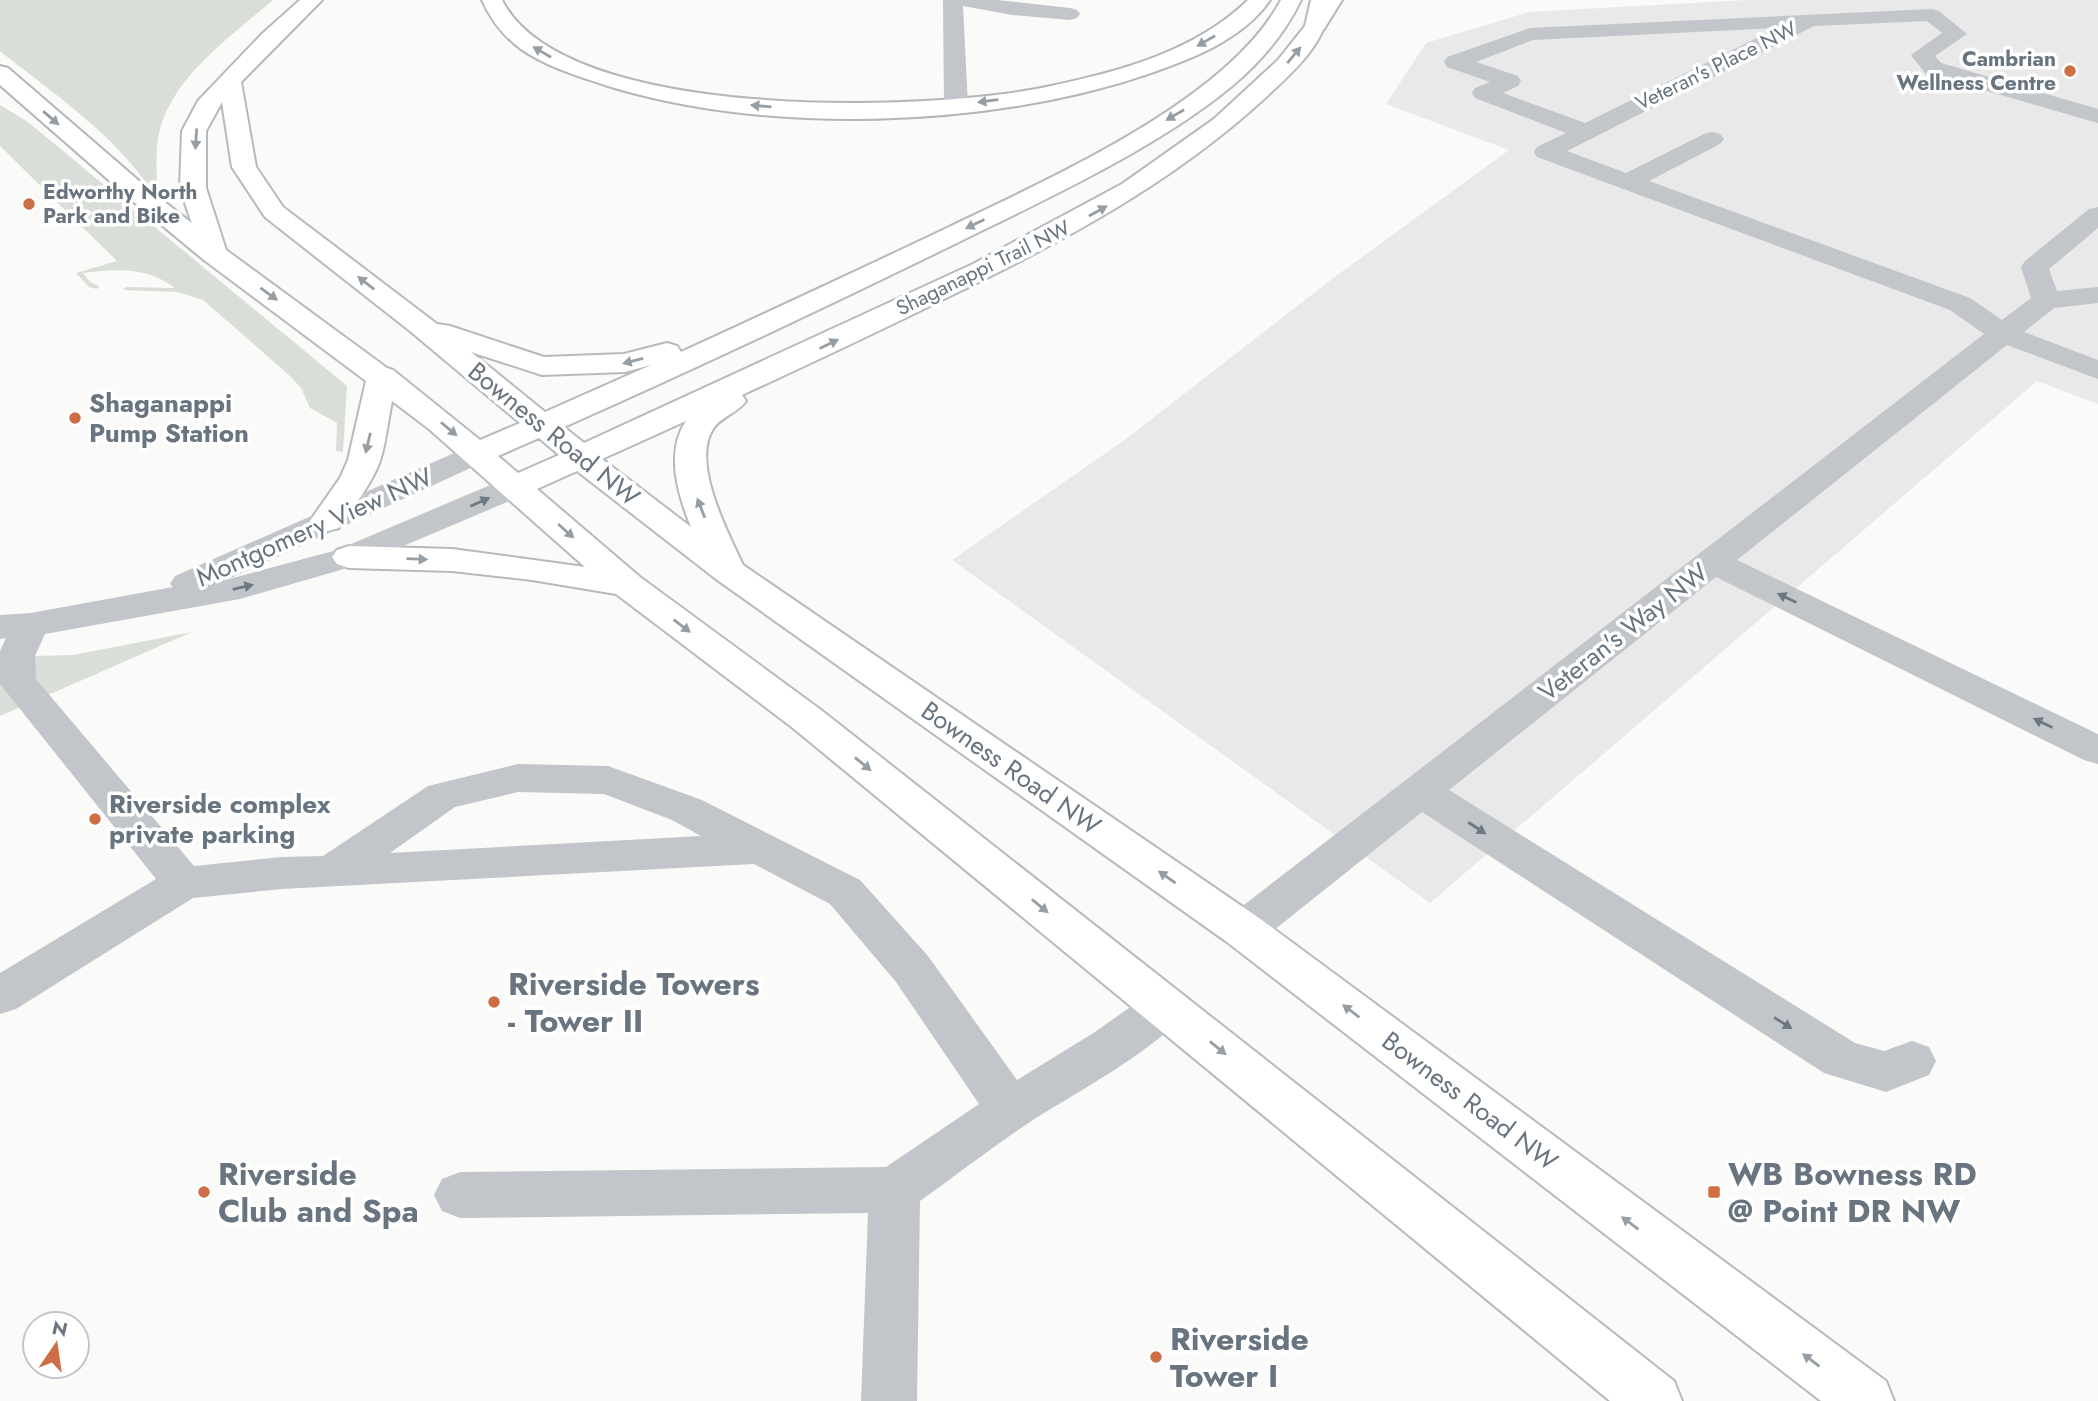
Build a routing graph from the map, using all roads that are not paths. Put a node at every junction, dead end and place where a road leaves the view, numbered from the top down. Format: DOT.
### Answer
graph roads {
  1 [pos="312,0"];
  2 [pos="492,0"];
  3 [pos="953,0"];
  4 [pos="965,0"];
  5 [pos="1260,0"];
  6 [pos="1291,0"];
  7 [pos="1332,0"];
  8 [pos="1319,13"];
  9 [pos="1070,14"];
  10 [pos="1810,20"];
  11 [pos="0,73"];
  12 [pos="230,83"];
  13 [pos="956,105"];
  14 [pos="2098,116"];
  15 [pos="1586,132"];
  16 [pos="1712,139"];
  17 [pos="1629,183"];
  18 [pos="2098,215"];
  19 [pos="214,254"];
  20 [pos="2098,295"];
  21 [pos="2046,300"];
  22 [pos="770,323"];
  23 [pos="420,325"];
  24 [pos="2003,334"];
  25 [pos="2098,370"];
  26 [pos="767,374"];
  27 [pos="382,376"];
  28 [pos="542,425"];
  29 [pos="477,453"];
  30 [pos="582,457"];
  31 [pos="514,487"];
  32 [pos="327,521"];
  33 [pos="349,556"];
  34 [pos="1713,562"];
  35 [pos="728,571"];
  36 [pos="627,585"];
  37 [pos="151,602"];
  38 [pos="15,626"];
  39 [pos="2098,750"];
  40 [pos="1420,791"];
  41 [pos="758,848"];
  42 [pos="331,872"];
  43 [pos="184,883"];
  44 [pos="1243,930"];
  45 [pos="0,996"];
  46 [pos="1166,1006"];
  47 [pos="1912,1061"];
  48 [pos="1010,1109"];
  49 [pos="895,1190"];
  50 [pos="460,1195"];
  51 [pos="889,1401"];
  52 [pos="1654,1401"];
  53 [pos="1866,1401"];
  1 -- 12 [label="main road"];
  13 -- 2 [label="main road, one-way"];
  3 -- 13 [label="street"];
  4 -- 9 [label="street"];
  5 -- 13 [label="main road, one-way"];
  6 -- 22 [label="main road, Shaganappi Trail NW, one-way"];
  7 -- 8 [label="main road, Shaganappi Trail NW"];
  26 -- 8 [label="main road, Shaganappi Trail NW, one-way"];
  10 -- 14 [label="street, Veteran's Place NW"];
  10 -- 15 [label="street, Veteran's Place NW"];
  10 -- 15 [label="street"];
  11 -- 19 [label="main road, one-way"];
  12 -- 19 [label="main road, one-way"];
  23 -- 12 [label="main road, Bowness Road NW, one-way"];
  15 -- 17 [label="street, Veteran's Place NW"];
  16 -- 17 [label="street"];
  17 -- 24 [label="street"];
  18 -- 21 [label="street"];
  19 -- 27 [label="main road, one-way"];
  20 -- 21 [label="street"];
  21 -- 24 [label="street"];
  22 -- 23 [label="main road, one-way"];
  22 -- 28 [label="main road, Shaganappi Trail NW"];
  23 -- 28 [label="main road, Bowness Road NW"];
  24 -- 25 [label="street"];
  24 -- 34 [label="street, Veteran's Way NW"];
  26 -- 30 [label="main road, Shaganappi Trail NW"];
  35 -- 26 [label="main road, one-way"];
  27 -- 29 [label="main road, one-way"];
  27 -- 32 [label="main road, one-way"];
  28 -- 29 [label="main road, Shaganappi Trail NW"];
  28 -- 30 [label="main road, Bowness Road NW"];
  29 -- 31 [label="main road"];
  29 -- 32 [label="street, Montgomery View NW"];
  30 -- 31 [label="main road, Shaganappi Trail NW"];
  30 -- 35 [label="main road, Bowness Road NW"];
  33 -- 31 [label="street, Montgomery View NW, one-way"];
  31 -- 36 [label="main road, one-way"];
  32 -- 37 [label="street, Montgomery View NW"];
  33 -- 36 [label="main road, one-way"];
  37 -- 33 [label="street, Montgomery View NW, one-way"];
  39 -- 34 [label="street, one-way"];
  34 -- 40 [label="street, Veteran's Way NW"];
  44 -- 35 [label="main road, Bowness Road NW, one-way"];
  36 -- 46 [label="main road, one-way"];
  37 -- 38 [label="street, Montgomery View NW"];
  38 -- 43 [label="street"];
  40 -- 44 [label="street, Veteran's Way NW"];
  40 -- 47 [label="street, one-way"];
  41 -- 42 [label="street"];
  41 -- 42 [label="street"];
  41 -- 48 [label="street"];
  42 -- 43 [label="street"];
  43 -- 45 [label="street"];
  53 -- 44 [label="main road, Bowness Road NW, one-way"];
  46 -- 48 [label="street"];
  46 -- 52 [label="main road, one-way"];
  48 -- 49 [label="street"];
  49 -- 50 [label="street"];
  49 -- 51 [label="street"];
}
